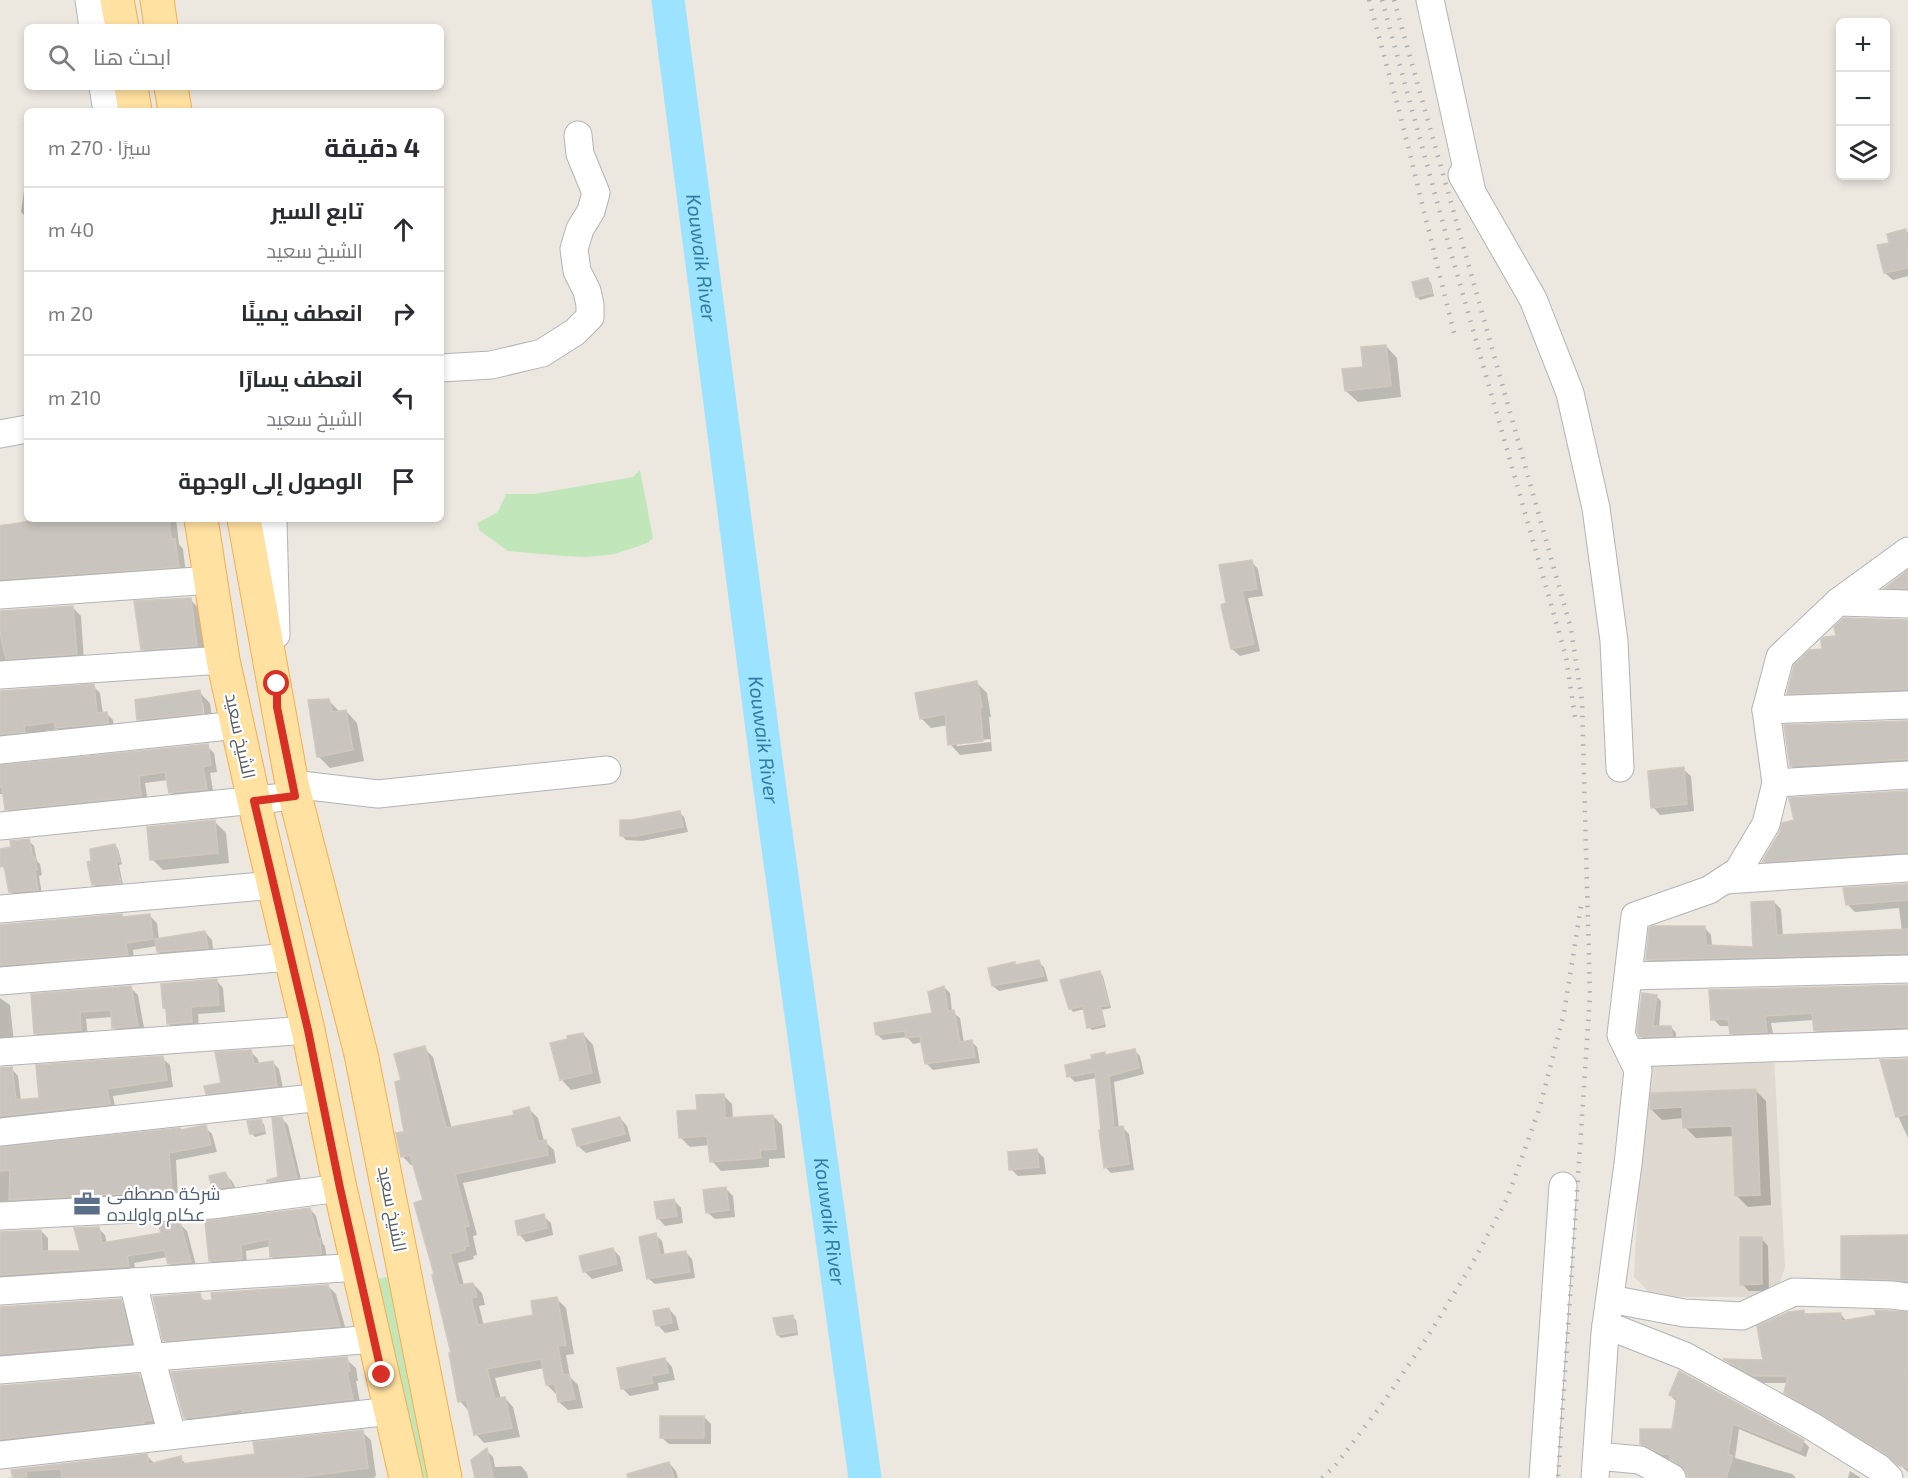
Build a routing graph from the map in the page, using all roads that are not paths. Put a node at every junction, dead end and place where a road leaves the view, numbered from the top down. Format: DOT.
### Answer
graph roads {
  1 [pos="89,0"];
  2 [pos="117,0"];
  3 [pos="157,0"];
  4 [pos="1430,0"];
  5 [pos="93,24"];
  6 [pos="121,24"];
  7 [pos="161,24"];
  8 [pos="104,90"];
  9 [pos="132,90"];
  10 [pos="172,90"];
  11 [pos="106,108"];
  12 [pos="134,108"];
  13 [pos="174,108"];
  14 [pos="578,135"];
  15 [pos="444,368"];
  16 [pos="24,430"];
  17 [pos="0,434"];
  18 [pos="201,522"];
  19 [pos="245,522"];
  20 [pos="273,522"];
  21 [pos="1908,551"];
  22 [pos="211,580"];
  23 [pos="0,595"];
  24 [pos="1838,602"];
  25 [pos="1908,604"];
  26 [pos="223,660"];
  27 [pos="0,675"];
  28 [pos="1908,705"];
  29 [pos="277,707"];
  30 [pos="1766,710"];
  31 [pos="238,724"];
  32 [pos="0,750"];
  33 [pos="1620,768"];
  34 [pos="607,770"];
  35 [pos="1908,776"];
  36 [pos="1776,783"];
  37 [pos="293,790"];
  38 [pos="254,801"];
  39 [pos="0,826"];
  40 [pos="1908,868"];
  41 [pos="1725,880"];
  42 [pos="275,885"];
  43 [pos="0,909"];
  44 [pos="291,957"];
  45 [pos="1908,969"];
  46 [pos="1629,976"];
  47 [pos="0,981"];
  48 [pos="308,1030"];
  49 [pos="1908,1043"];
  50 [pos="0,1052"];
  51 [pos="1630,1053"];
  52 [pos="322,1097"];
  53 [pos="0,1132"];
  54 [pos="1563,1186"];
  55 [pos="340,1188"];
  56 [pos="0,1216"];
  57 [pos="358,1267"];
  58 [pos="133,1282"];
  59 [pos="0,1291"];
  60 [pos="1908,1298"];
  61 [pos="1608,1312"];
  62 [pos="374,1339"];
  63 [pos="151,1358"];
  64 [pos="0,1370"];
  65 [pos="391,1411"];
  66 [pos="172,1435"];
  67 [pos="0,1455"];
  68 [pos="1596,1467"];
  69 [pos="1664,1476"];
  70 [pos="400,1477"];
  71 [pos="445,1478"];
  72 [pos="1543,1478"];
  73 [pos="1888,1478"];
  1 -- 5 [label="street"];
  2 -- 6 [label="main road"];
  3 -- 7 [label="main road"];
  4 -- 33 [label="street"];
  8 -- 11 [label="street"];
  9 -- 12 [label="main road"];
  10 -- 13 [label="main road"];
  14 -- 15 [label="street"];
  16 -- 17 [label="street"];
  18 -- 22 [label="main road, الشيخ سعيد"];
  19 -- 29 [label="main road, الشيخ سعيد"];
  20 -- 29 [label="street"];
  21 -- 24 [label="street"];
  22 -- 23 [label="street"];
  22 -- 26 [label="main road, الشيخ سعيد"];
  24 -- 25 [label="street"];
  24 -- 30 [label="street"];
  26 -- 27 [label="street"];
  26 -- 31 [label="main road, الشيخ سعيد"];
  28 -- 30 [label="street"];
  29 -- 37 [label="main road, الشيخ سعيد"];
  30 -- 36 [label="street"];
  31 -- 32 [label="street"];
  31 -- 38 [label="main road, الشيخ سعيد"];
  34 -- 37 [label="street"];
  35 -- 36 [label="street"];
  36 -- 41 [label="street"];
  37 -- 38 [label="street"];
  37 -- 71 [label="main road, الشيخ سعيد"];
  38 -- 39 [label="street"];
  38 -- 42 [label="main road, الشيخ سعيد"];
  40 -- 41 [label="street"];
  41 -- 46 [label="street"];
  42 -- 43 [label="street"];
  42 -- 44 [label="main road, الشيخ سعيد"];
  44 -- 47 [label="street"];
  44 -- 48 [label="main road, الشيخ سعيد"];
  45 -- 46 [label="street"];
  46 -- 51 [label="street"];
  48 -- 50 [label="street"];
  48 -- 52 [label="main road, الشيخ سعيد"];
  49 -- 51 [label="street"];
  51 -- 61 [label="street"];
  52 -- 53 [label="street"];
  52 -- 55 [label="main road, الشيخ سعيد"];
  54 -- 72 [label="street"];
  55 -- 56 [label="street"];
  55 -- 57 [label="main road, الشيخ سعيد"];
  57 -- 58 [label="street"];
  57 -- 62 [label="main road, الشيخ سعيد"];
  58 -- 59 [label="street"];
  58 -- 63 [label="street"];
  60 -- 61 [label="street"];
  61 -- 68 [label="street"];
  61 -- 73 [label="street"];
  62 -- 63 [label="street"];
  62 -- 65 [label="main road, الشيخ سعيد"];
  63 -- 64 [label="street"];
  63 -- 66 [label="street"];
  65 -- 66 [label="street"];
  65 -- 70 [label="main road, الشيخ سعيد"];
  66 -- 67 [label="street"];
  68 -- 69 [label="street"];
}
